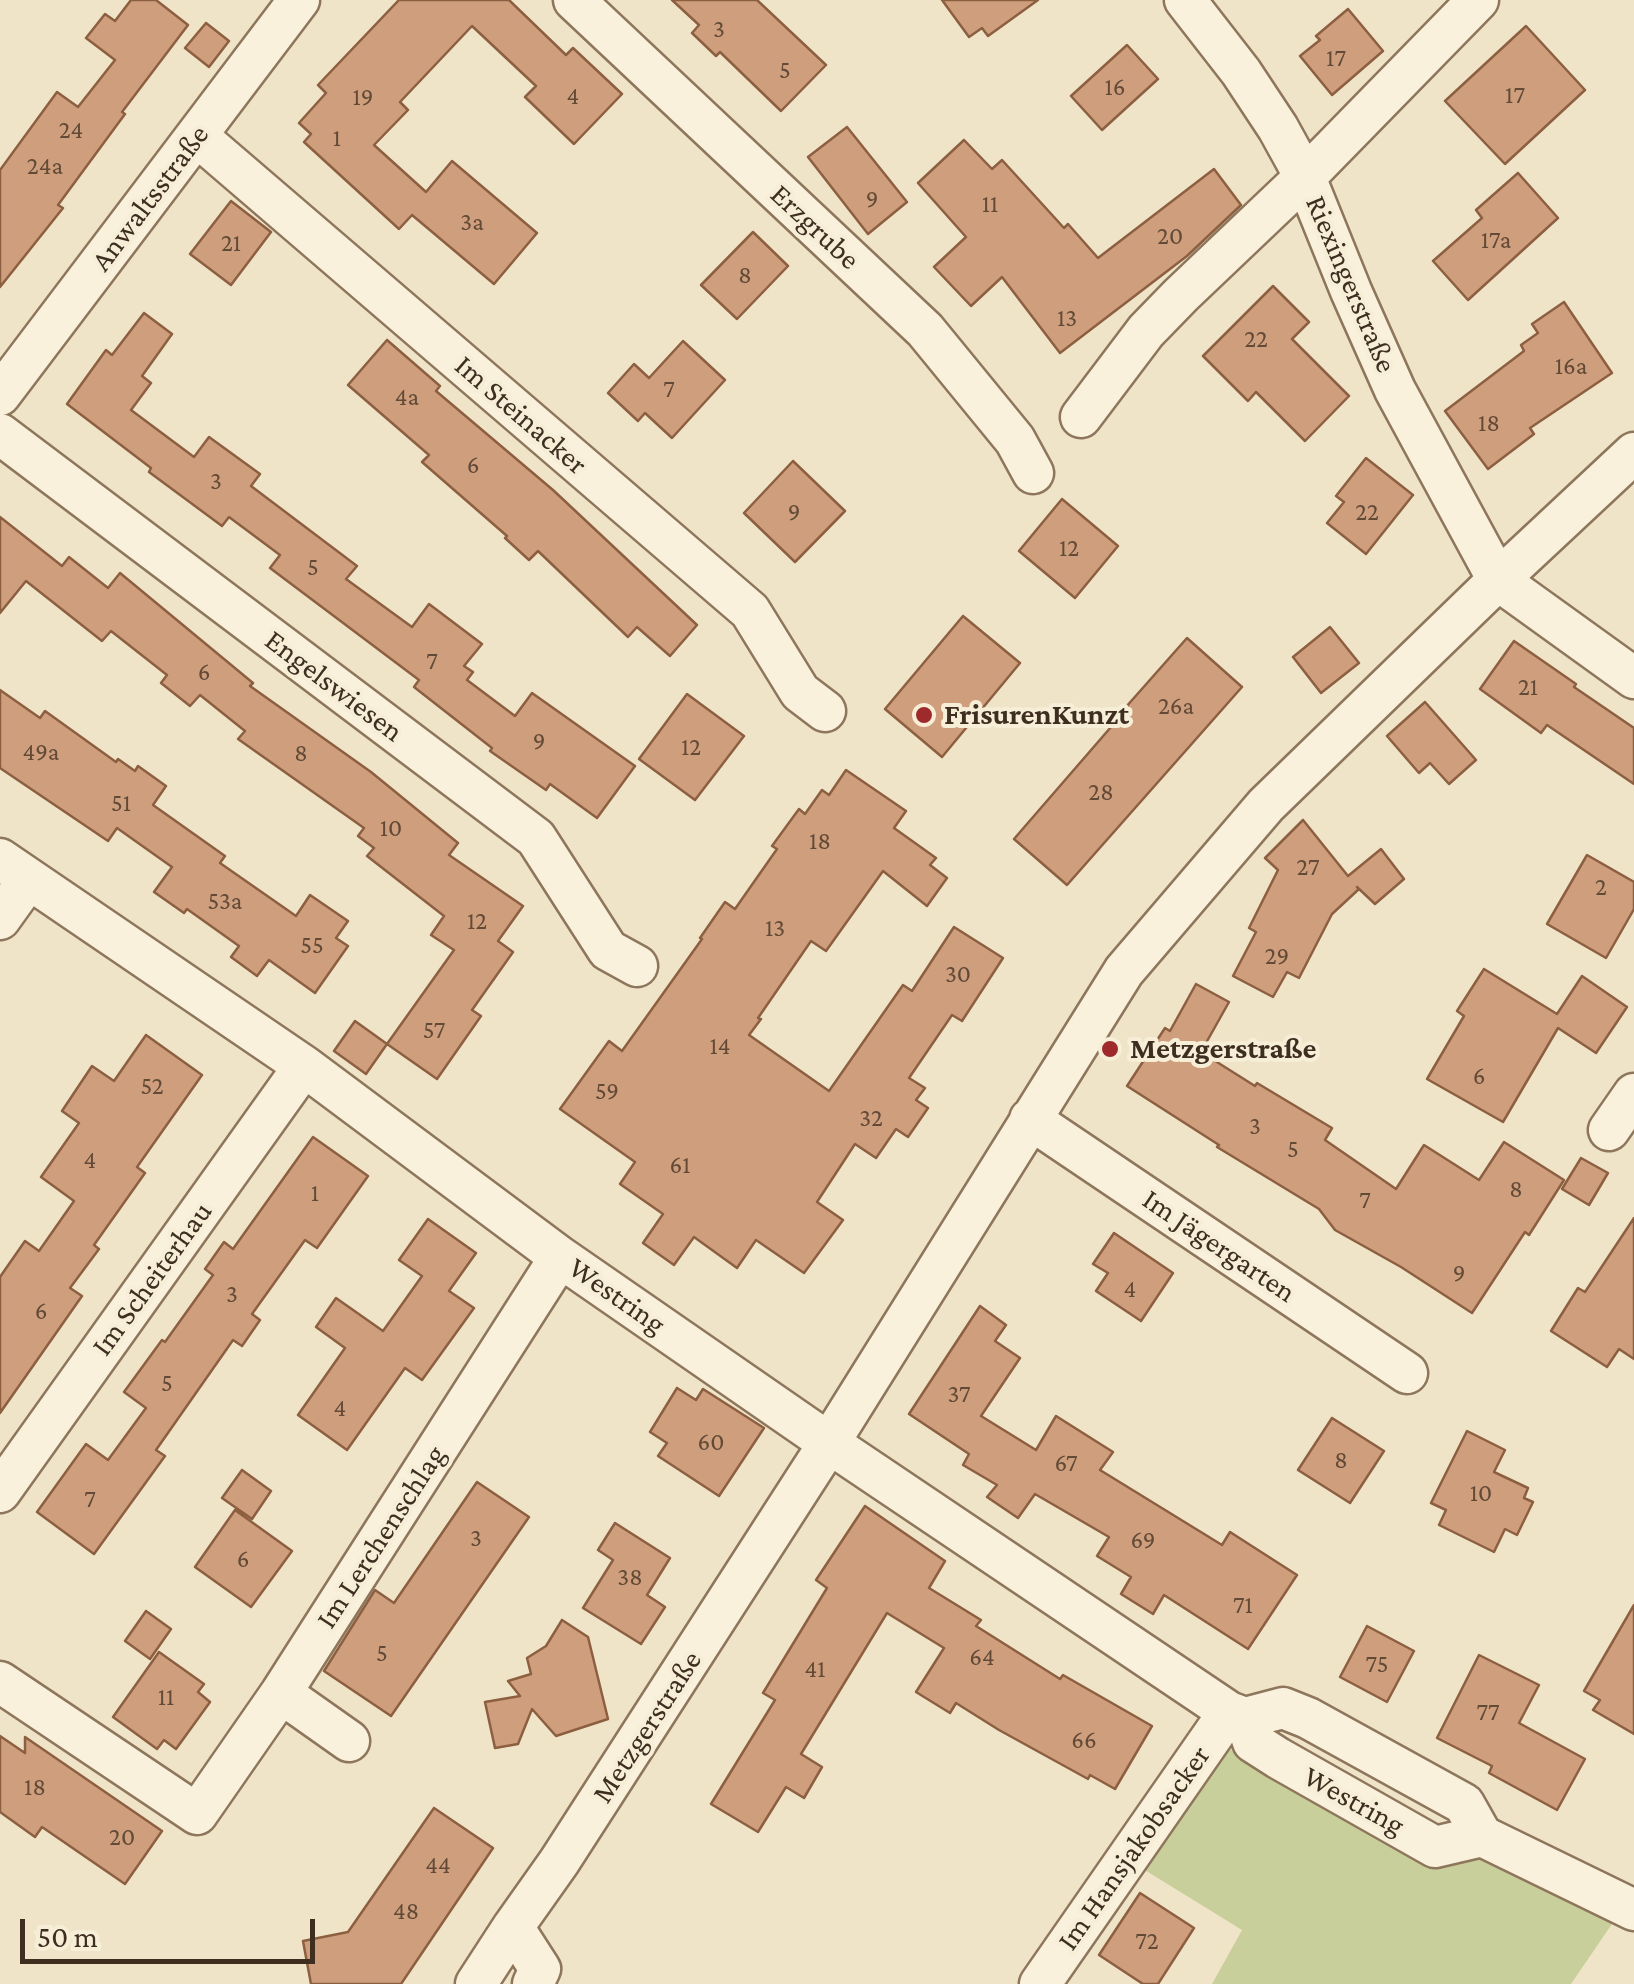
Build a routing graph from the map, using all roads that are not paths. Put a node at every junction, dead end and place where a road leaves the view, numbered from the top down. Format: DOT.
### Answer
graph roads {
  1 [pos="299,0"];
  2 [pos="574,0"];
  3 [pos="1185,0"];
  4 [pos="1478,0"];
  5 [pos="196,136"];
  6 [pos="1305,176"];
  7 [pos="0,395"];
  8 [pos="1081,416"];
  9 [pos="0,434"];
  10 [pos="1634,453"];
  11 [pos="1033,473"];
  12 [pos="1498,580"];
  13 [pos="1634,678"];
  14 [pos="825,711"];
  15 [pos="14,870"];
  16 [pos="0,919"];
  17 [pos="637,966"];
  18 [pos="304,1066"];
  19 [pos="1634,1094"];
  20 [pos="1030,1119"];
  21 [pos="1609,1130"];
  22 [pos="560,1257"];
  23 [pos="1407,1372"];
  24 [pos="829,1442"];
  25 [pos="0,1492"];
  26 [pos="0,1682"];
  27 [pos="282,1693"];
  28 [pos="1237,1715"];
  29 [pos="348,1742"];
  30 [pos="1628,1895"];
  31 [pos="513,1927"];
  32 [pos="476,1984"];
  33 [pos="533,1984"];
  34 [pos="1040,1984"];
  1 -- 5 [label="street, Anwaltsstraße"];
  2 -- 11 [label="street, Erzgrube"];
  3 -- 6 [label="street, Riexingerstraße"];
  4 -- 6 [label="street"];
  5 -- 7 [label="street, Anwaltsstraße"];
  5 -- 14 [label="street, Im Steinacker"];
  6 -- 8 [label="street"];
  6 -- 12 [label="street, Riexingerstraße"];
  9 -- 17 [label="street, Engelswiesen"];
  10 -- 12 [label="street, Metzgerstraße"];
  12 -- 13 [label="street"];
  12 -- 20 [label="street, Metzgerstraße"];
  15 -- 16 [label="street"];
  15 -- 18 [label="street, Westring"];
  18 -- 22 [label="street, Westring"];
  18 -- 25 [label="street, Im Scheiterhau"];
  19 -- 21 [label="street"];
  20 -- 23 [label="street, Im Jägergarten"];
  20 -- 24 [label="street, Metzgerstraße"];
  22 -- 24 [label="street, Westring"];
  22 -- 27 [label="street, Im Lerchenschlag"];
  24 -- 28 [label="street, Westring"];
  24 -- 31 [label="street, Metzgerstraße"];
  26 -- 27 [label="street, Im Lerchenschlag"];
  27 -- 29 [label="street"];
  28 -- 30 [label="street, Westring"];
  28 -- 34 [label="street, Im Hansjakobsacker"];
  31 -- 32 [label="street, Metzgerstraße"];
  31 -- 33 [label="street"];
}
